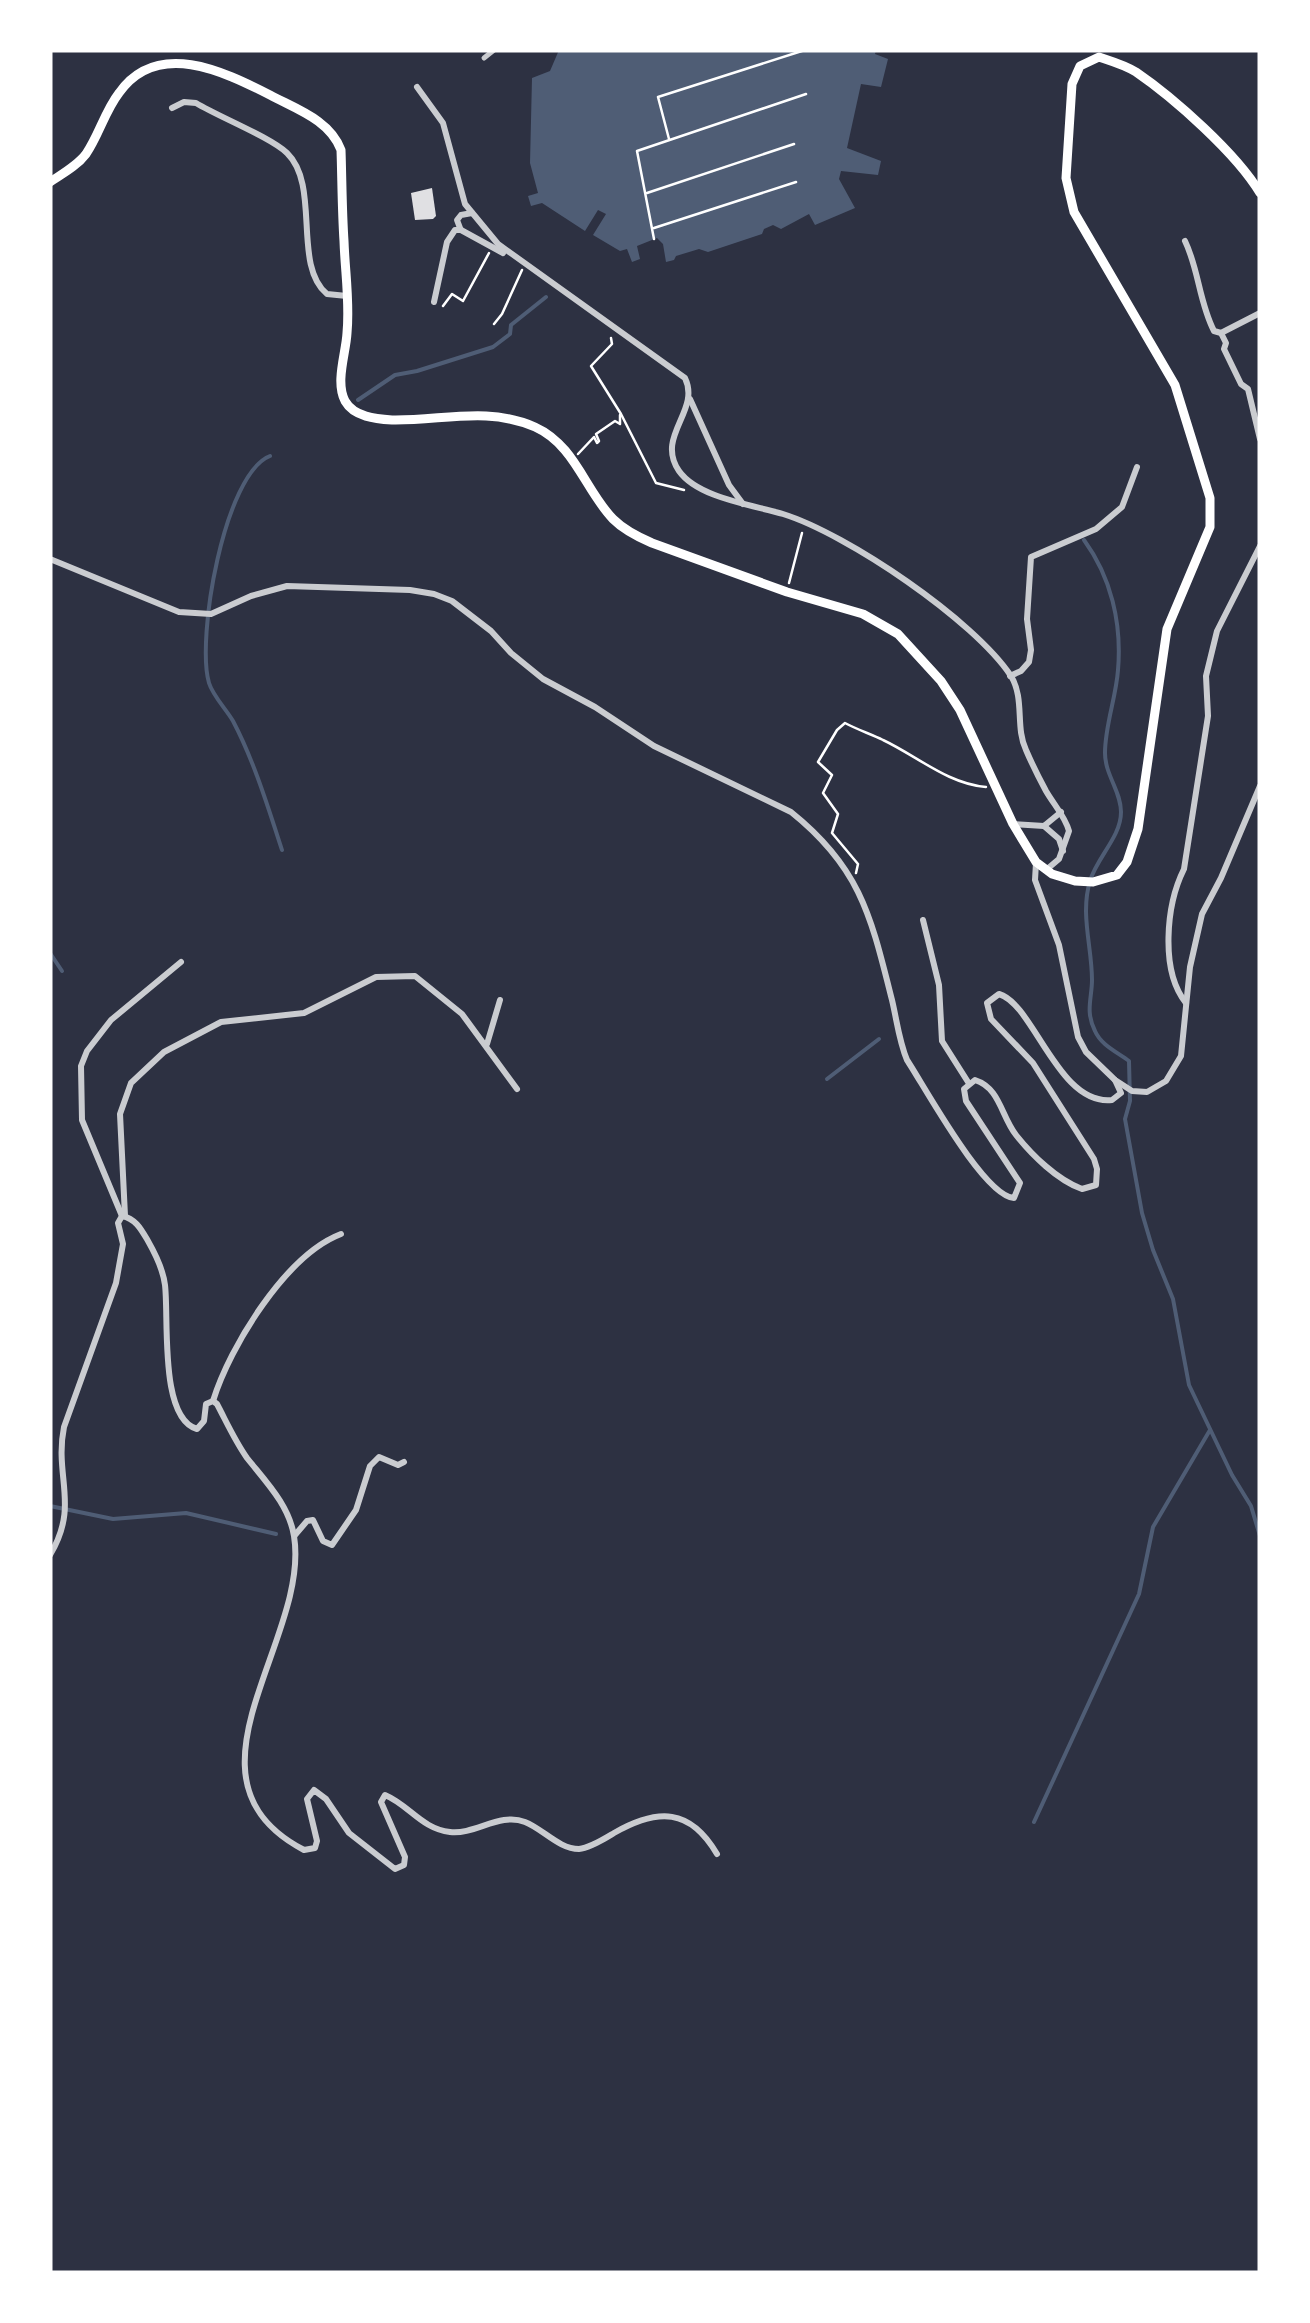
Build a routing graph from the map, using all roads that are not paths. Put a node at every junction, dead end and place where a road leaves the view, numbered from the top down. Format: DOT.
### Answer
graph roads {
  1 [pos="494,50"];
  2 [pos="484,58"];
  3 [pos="417,88"];
  4 [pos="172,108"];
  5 [pos="50,182"];
  6 [pos="1260,194"];
  7 [pos="474,214"];
  8 [pos="460,230"];
  9 [pos="1186,241"];
  10 [pos="515,260"];
  11 [pos="348,296"];
  12 [pos="434,302"];
  13 [pos="1260,313"];
  14 [pos="1221,333"];
  15 [pos="1260,387"];
  16 [pos="1246,388"];
  17 [pos="690,398"];
  18 [pos="1260,439"];
  19 [pos="1137,467"];
  20 [pos="743,504"];
  21 [pos="1260,546"];
  22 [pos="50,559"];
  23 [pos="1010,676"];
  24 [pos="1260,786"];
  25 [pos="1061,812"];
  26 [pos="1013,824"];
  27 [pos="1044,826"];
  28 [pos="1063,852"];
  29 [pos="1036,862"];
  30 [pos="1046,870"];
  31 [pos="923,920"];
  32 [pos="181,962"];
  33 [pos="500,1000"];
  34 [pos="1186,1004"];
  35 [pos="486,1045"];
  36 [pos="1115,1080"];
  37 [pos="968,1082"];
  38 [pos="517,1089"];
  39 [pos="123,1216"];
  40 [pos="341,1234"];
  41 [pos="213,1401"];
  42 [pos="404,1462"];
  43 [pos="294,1536"];
  44 [pos="50,1555"];
  45 [pos="718,1854"];
  1 -- 2 [label="street"];
  3 -- 7 [label="street"];
  4 -- 11 [label="street"];
  5 -- 11 [label="main road"];
  6 -- 30 [label="main road"];
  7 -- 8 [label="street"];
  7 -- 10 [label="street"];
  8 -- 10 [label="street"];
  8 -- 12 [label="street"];
  9 -- 14 [label="street"];
  10 -- 17 [label="street"];
  11 -- 26 [label="main road"];
  13 -- 14 [label="street"];
  14 -- 16 [label="street"];
  15 -- 16 [label="street"];
  16 -- 18 [label="street"];
  17 -- 20 [label="street"];
  17 -- 20 [label="street"];
  19 -- 23 [label="street"];
  20 -- 23 [label="street"];
  21 -- 34 [label="street"];
  22 -- 37 [label="street"];
  23 -- 25 [label="street"];
  24 -- 34 [label="street"];
  25 -- 27 [label="street"];
  25 -- 28 [label="street"];
  26 -- 27 [label="street"];
  26 -- 29 [label="main road"];
  27 -- 28 [label="street"];
  28 -- 30 [label="street"];
  29 -- 30 [label="main road"];
  29 -- 36 [label="street"];
  31 -- 37 [label="street"];
  32 -- 39 [label="street"];
  33 -- 35 [label="street"];
  34 -- 36 [label="street"];
  35 -- 38 [label="street"];
  35 -- 39 [label="street"];
  36 -- 37 [label="street"];
  39 -- 41 [label="street"];
  39 -- 44 [label="street"];
  40 -- 41 [label="street"];
  41 -- 43 [label="street"];
  42 -- 43 [label="street"];
  43 -- 45 [label="street"];
}
